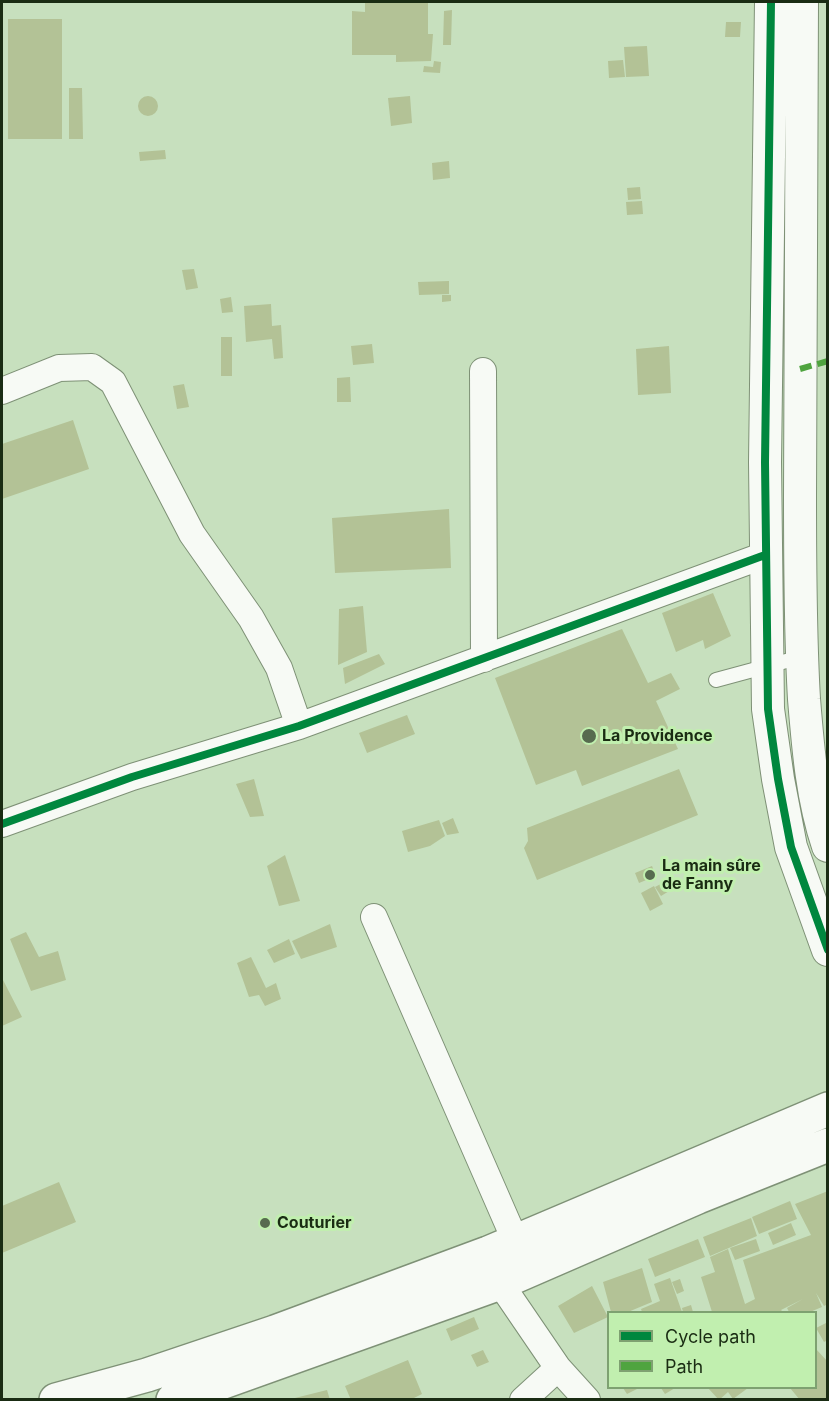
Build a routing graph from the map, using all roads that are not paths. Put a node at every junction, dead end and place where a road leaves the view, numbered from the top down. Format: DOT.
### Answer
graph roads {
  1 [pos="771,2"];
  2 [pos="802,2"];
  3 [pos="483,372"];
  4 [pos="2,391"];
  5 [pos="765,555"];
  6 [pos="801,657"];
  7 [pos="484,659"];
  8 [pos="766,666"];
  9 [pos="716,680"];
  10 [pos="299,726"];
  11 [pos="2,824"];
  12 [pos="828,846"];
  13 [pos="374,917"];
  14 [pos="828,950"];
  15 [pos="828,1109"];
  16 [pos="828,1145"];
  17 [pos="502,1246"];
  18 [pos="500,1283"];
  19 [pos="558,1368"];
  20 [pos="56,1400"];
  21 [pos="173,1400"];
  22 [pos="523,1400"];
  23 [pos="586,1400"];
  1 -- 5 [label="street"];
  2 -- 6 [label="street"];
  3 -- 7 [label="street"];
  4 -- 10 [label="street"];
  5 -- 7 [label="street"];
  5 -- 8 [label="street"];
  6 -- 8 [label="lane"];
  6 -- 12 [label="street"];
  7 -- 10 [label="street"];
  8 -- 9 [label="lane"];
  8 -- 14 [label="street"];
  10 -- 11 [label="street"];
  13 -- 17 [label="street"];
  15 -- 17 [label="main road"];
  16 -- 18 [label="main road"];
  17 -- 18 [label="street"];
  17 -- 20 [label="main road"];
  18 -- 19 [label="street"];
  18 -- 21 [label="main road"];
  19 -- 22 [label="street"];
  19 -- 23 [label="street"];
}
